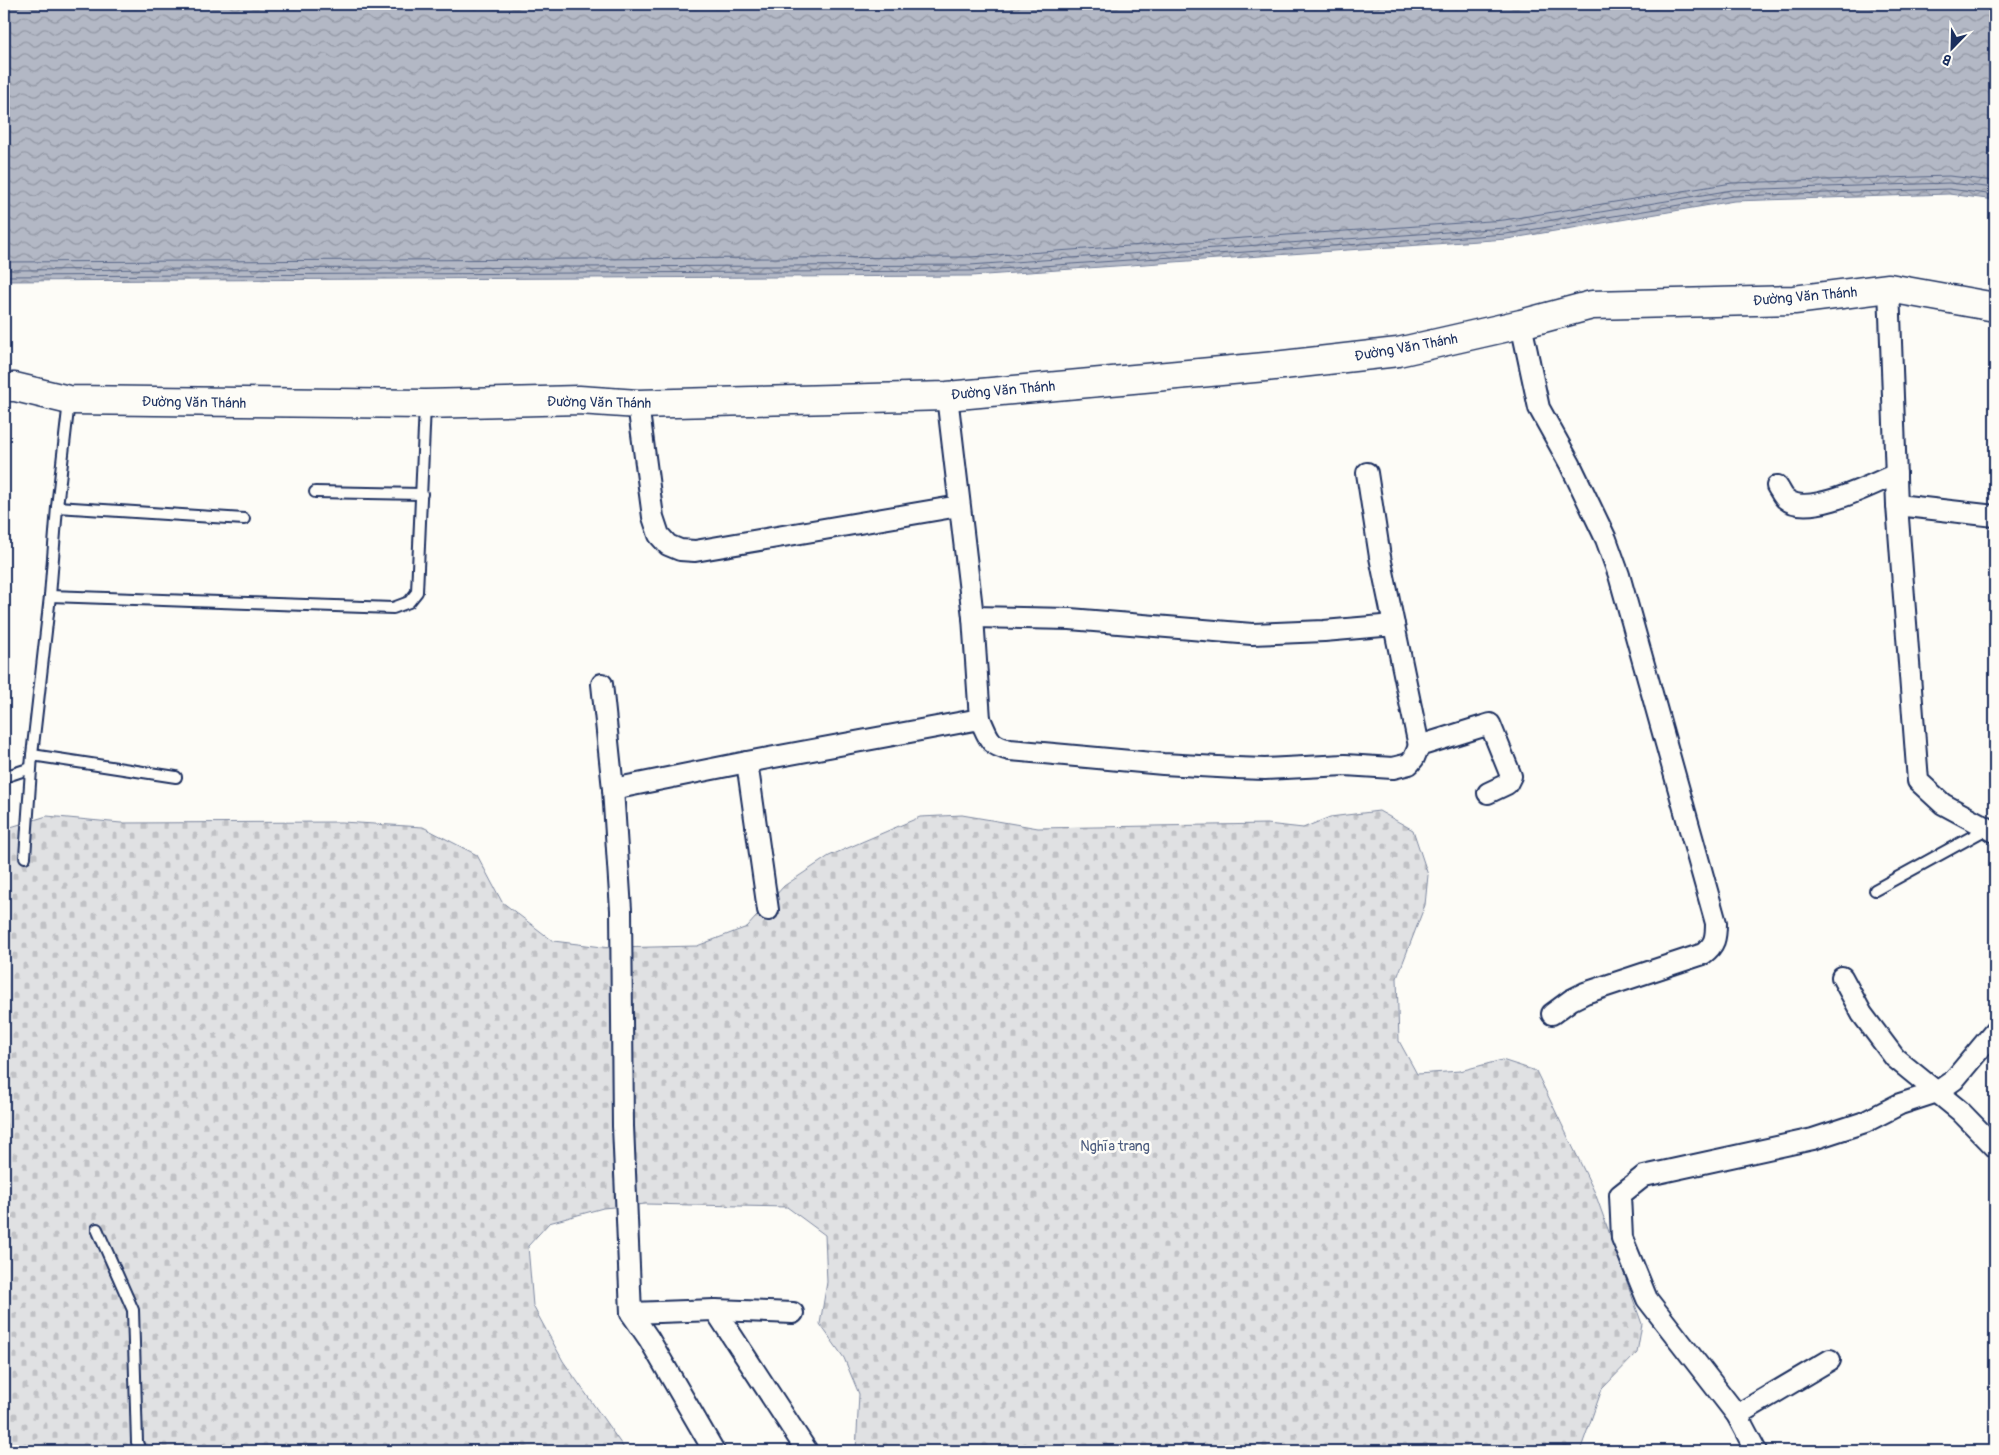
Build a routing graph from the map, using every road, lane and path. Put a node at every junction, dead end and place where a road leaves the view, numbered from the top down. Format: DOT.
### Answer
graph roads {
  1 [pos="1889,288"];
  2 [pos="1995,307"];
  3 [pos="1521,324"];
  4 [pos="4,387"];
  5 [pos="947,396"];
  6 [pos="69,400"];
  7 [pos="425,404"];
  8 [pos="638,404"];
  9 [pos="1367,473"];
  10 [pos="1896,474"];
  11 [pos="1777,486"];
  12 [pos="315,492"];
  13 [pos="422,494"];
  14 [pos="1897,505"];
  15 [pos="959,506"];
  16 [pos="57,508"];
  17 [pos="1995,516"];
  18 [pos="244,519"];
  19 [pos="50,596"];
  20 [pos="973,617"];
  21 [pos="1394,625"];
  22 [pos="602,684"];
  23 [pos="980,719"];
  24 [pos="1419,746"];
  25 [pos="32,755"];
  26 [pos="747,762"];
  27 [pos="31,768"];
  28 [pos="4,777"];
  29 [pos="176,777"];
  30 [pos="613,789"];
  31 [pos="1488,793"];
  32 [pos="1992,830"];
  33 [pos="25,857"];
  34 [pos="1876,890"];
  35 [pos="768,910"];
  36 [pos="1842,977"];
  37 [pos="1552,1014"];
  38 [pos="1995,1031"];
  39 [pos="1937,1092"];
  40 [pos="1995,1147"];
  41 [pos="96,1229"];
  42 [pos="715,1310"];
  43 [pos="631,1313"];
  44 [pos="793,1313"];
  45 [pos="1830,1360"];
  46 [pos="1736,1415"];
  47 [pos="140,1451"];
  48 [pos="714,1451"];
  49 [pos="807,1451"];
  50 [pos="1756,1451"];
  1 -- 2 [label="main road, Đường Văn Thánh"];
  1 -- 3 [label="main road, Đường Văn Thánh"];
  1 -- 10 [label="street"];
  3 -- 5 [label="main road, Đường Văn Thánh"];
  3 -- 37 [label="street"];
  4 -- 6 [label="main road, Đường Văn Thánh"];
  5 -- 8 [label="main road, Đường Văn Thánh"];
  5 -- 15 [label="street"];
  6 -- 7 [label="main road, Đường Văn Thánh"];
  6 -- 16 [label="lane"];
  7 -- 8 [label="main road, Đường Văn Thánh"];
  7 -- 13 [label="lane"];
  8 -- 15 [label="street"];
  9 -- 21 [label="street"];
  10 -- 11 [label="street"];
  10 -- 14 [label="street"];
  12 -- 13 [label="lane"];
  13 -- 19 [label="lane"];
  14 -- 17 [label="street"];
  14 -- 32 [label="street"];
  15 -- 20 [label="street"];
  16 -- 18 [label="lane"];
  16 -- 19 [label="lane"];
  19 -- 25 [label="lane"];
  20 -- 21 [label="street"];
  20 -- 23 [label="street"];
  21 -- 24 [label="street"];
  22 -- 30 [label="street"];
  23 -- 24 [label="street"];
  23 -- 26 [label="street"];
  24 -- 31 [label="street"];
  25 -- 27 [label="lane"];
  25 -- 29 [label="lane"];
  26 -- 30 [label="street"];
  26 -- 35 [label="street"];
  27 -- 28 [label="lane"];
  27 -- 33 [label="lane"];
  30 -- 43 [label="street"];
  32 -- 34 [label="lane"];
  36 -- 39 [label="street"];
  38 -- 39 [label="street"];
  39 -- 40 [label="street"];
  39 -- 46 [label="street"];
  41 -- 47 [label="lane"];
  42 -- 43 [label="street"];
  42 -- 44 [label="street"];
  42 -- 49 [label="street"];
  43 -- 48 [label="street"];
  45 -- 46 [label="street"];
  46 -- 50 [label="street"];
}
